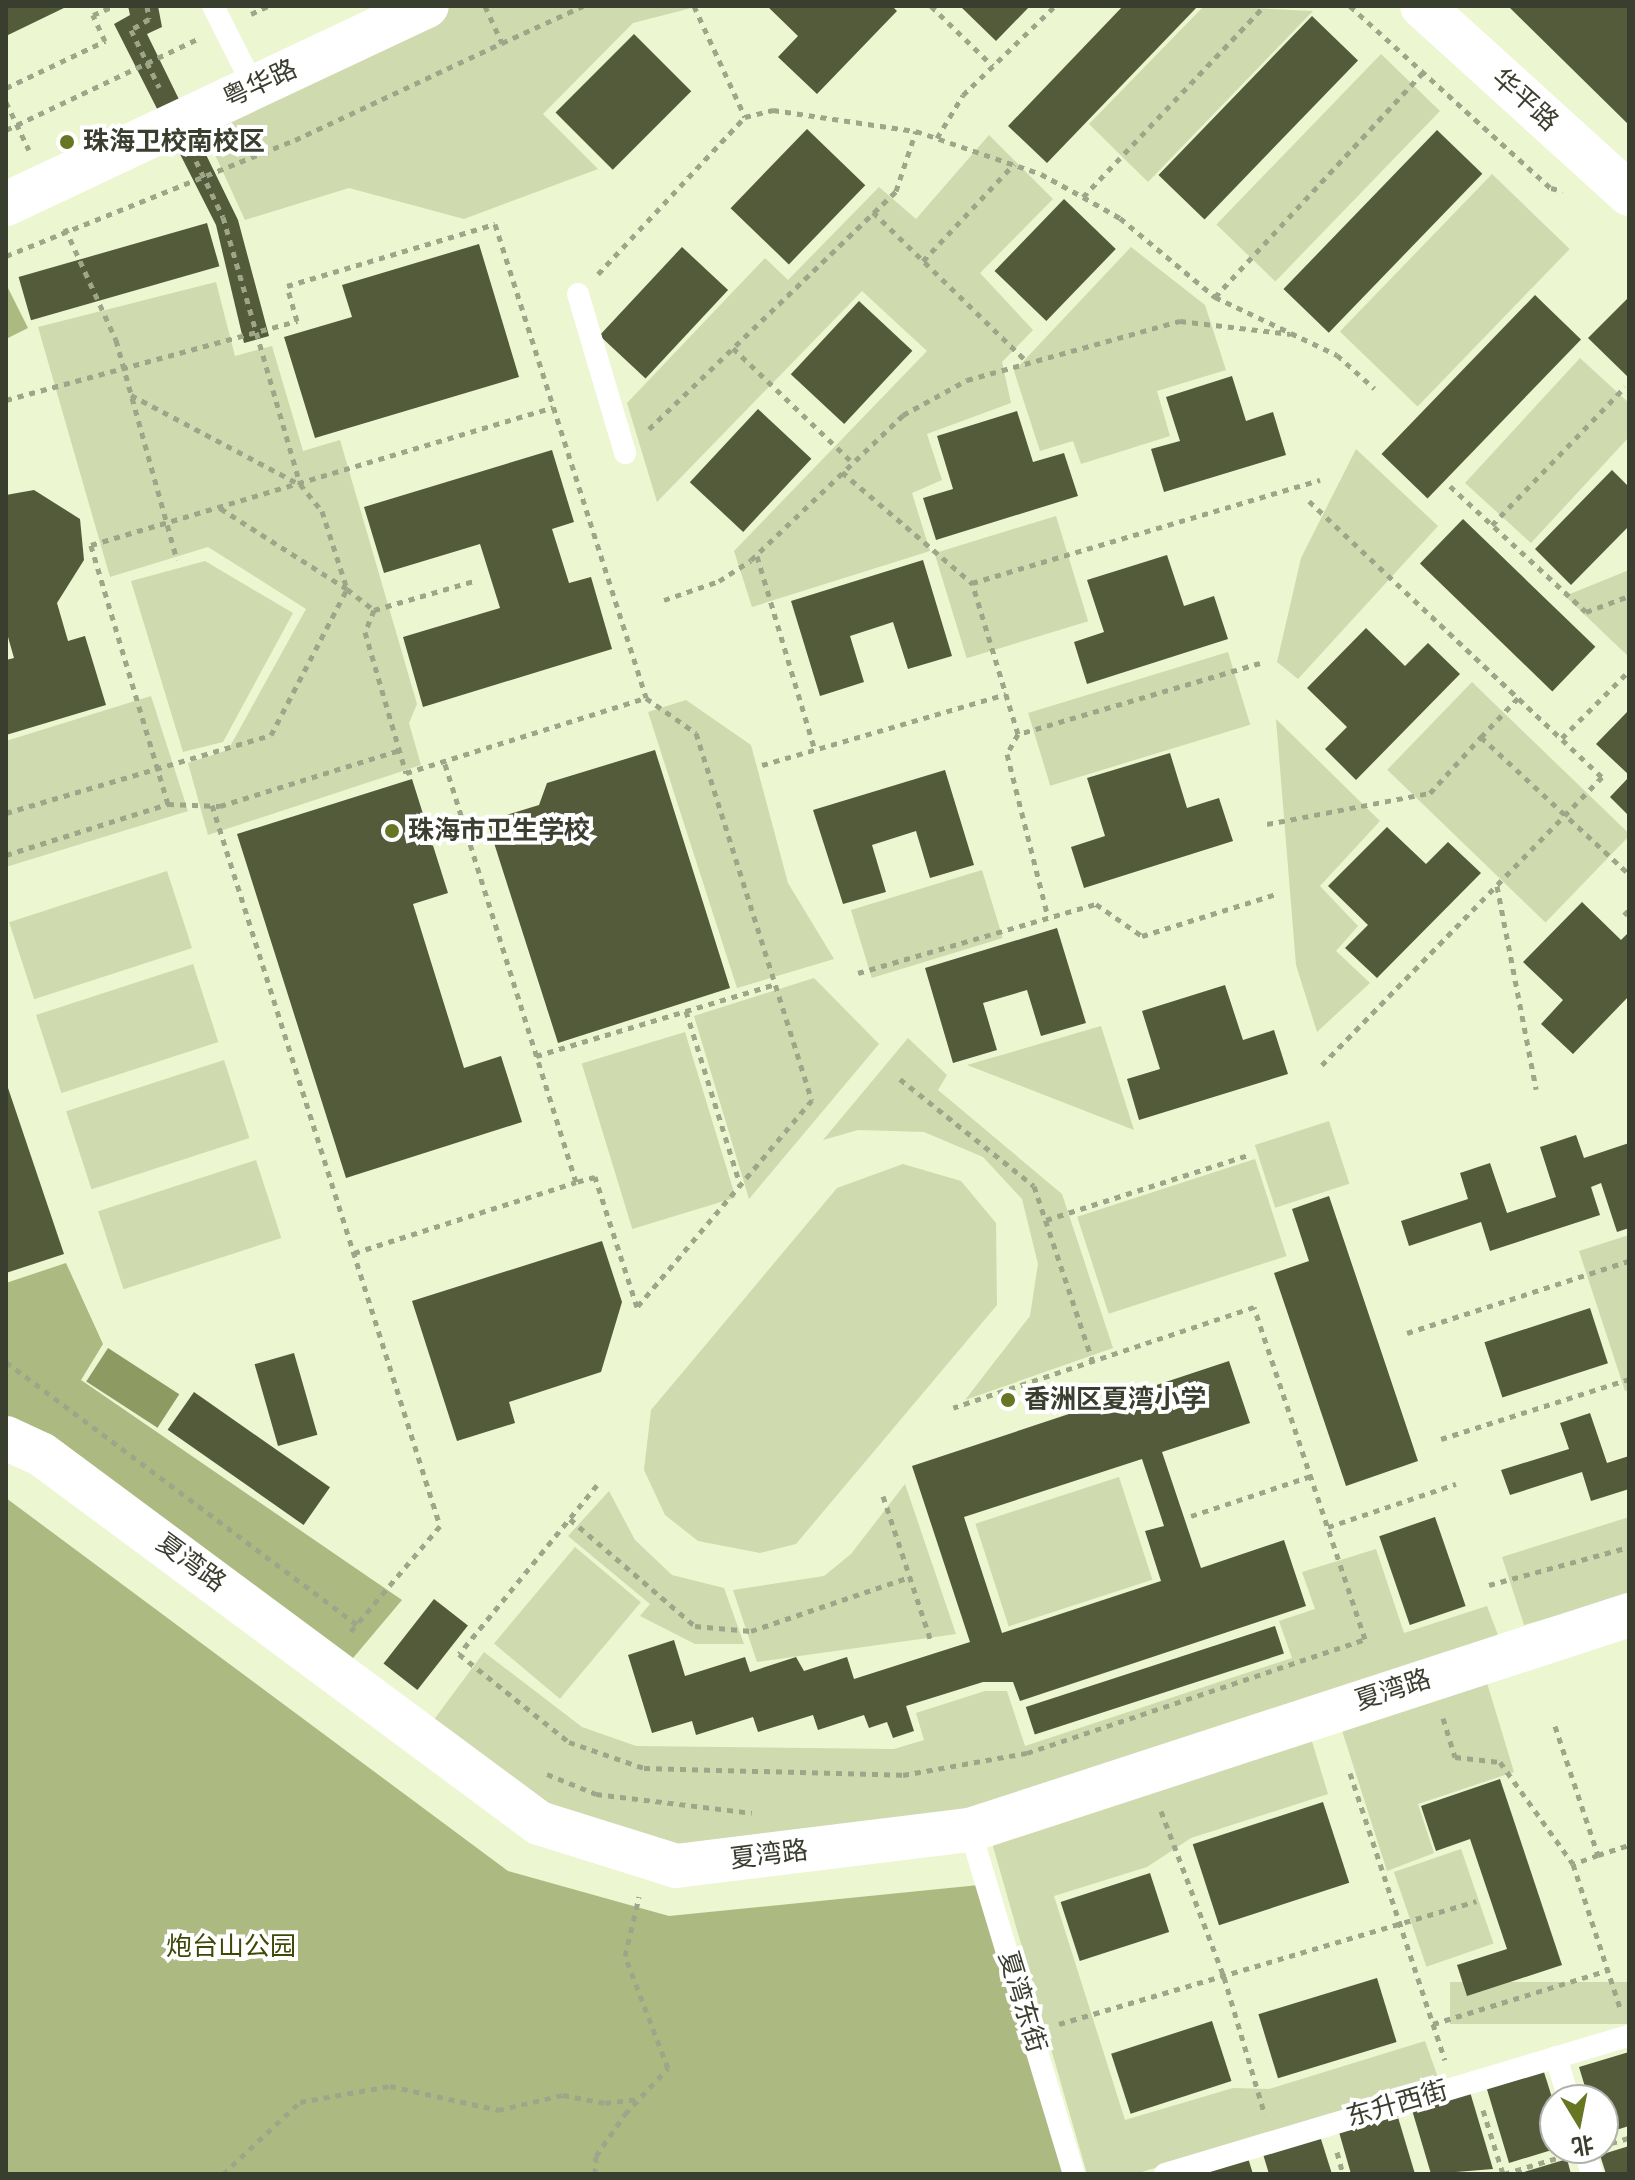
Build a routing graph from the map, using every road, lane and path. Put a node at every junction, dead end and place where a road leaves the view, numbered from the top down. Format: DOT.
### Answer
graph roads {
  1 [pos="114,6"];
  2 [pos="213,6"];
  3 [pos="268,6"];
  4 [pos="427,6"];
  5 [pos="485,6"];
  6 [pos="583,6"];
  7 [pos="694,6"];
  8 [pos="931,6"];
  9 [pos="1055,6"];
  10 [pos="1264,6"];
  11 [pos="1422,6"];
  12 [pos="223,27"];
  13 [pos="502,43"];
  14 [pos="993,66"];
  15 [pos="1423,72"];
  16 [pos="254,87"];
  17 [pos="6,88"];
  18 [pos="6,102"];
  19 [pos="745,117"];
  20 [pos="17,125"];
  21 [pos="6,130"];
  22 [pos="916,131"];
  23 [pos="937,138"];
  24 [pos="1014,164"];
  25 [pos="46,185"];
  26 [pos="1629,194"];
  27 [pos="1083,197"];
  28 [pos="6,204"];
  29 [pos="873,212"];
  30 [pos="66,229"];
  31 [pos="6,256"];
  32 [pos="923,261"];
  33 [pos="578,294"];
  34 [pos="1215,297"];
  35 [pos="254,332"];
  36 [pos="1302,337"];
  37 [pos="733,348"];
  38 [pos="1025,360"];
  39 [pos="123,367"];
  40 [pos="1625,387"];
  41 [pos="1374,388"];
  42 [pos="131,395"];
  43 [pos="6,400"];
  44 [pos="553,407"];
  45 [pos="625,453"];
  46 [pos="851,461"];
  47 [pos="842,472"];
  48 [pos="1320,480"];
  49 [pos="300,484"];
  50 [pos="1450,486"];
  51 [pos="1309,501"];
  52 [pos="219,507"];
  53 [pos="167,523"];
  54 [pos="1492,525"];
  55 [pos="757,555"];
  56 [pos="177,560"];
  57 [pos="477,580"];
  58 [pos="972,583"];
  59 [pos="347,589"];
  60 [pos="1629,596"];
  61 [pos="664,600"];
  62 [pos="374,610"];
  63 [pos="1260,663"];
  64 [pos="1629,671"];
  65 [pos="1006,694"];
  66 [pos="646,698"];
  67 [pos="1518,698"];
  68 [pos="1018,734"];
  69 [pos="1481,737"];
  70 [pos="1562,738"];
  71 [pos="400,750"];
  72 [pos="815,750"];
  73 [pos="444,761"];
  74 [pos="762,765"];
  75 [pos="156,769"];
  76 [pos="168,804"];
  77 [pos="212,805"];
  78 [pos="6,813"];
  79 [pos="1565,815"];
  80 [pos="1267,824"];
  81 [pos="6,855"];
  82 [pos="1629,874"];
  83 [pos="1497,885"];
  84 [pos="1276,894"];
  85 [pos="1048,917"];
  86 [pos="858,973"];
  87 [pos="776,984"];
  88 [pos="686,1011"];
  89 [pos="536,1056"];
  90 [pos="1319,1068"];
  91 [pos="900,1079"];
  92 [pos="1536,1089"];
  93 [pos="1249,1155"];
  94 [pos="576,1182"];
  95 [pos="740,1185"];
  96 [pos="1046,1220"];
  97 [pos="354,1253"];
  98 [pos="1629,1261"];
  99 [pos="1407,1333"];
  100 [pos="6,1362"];
  101 [pos="1093,1362"];
  102 [pos="1629,1379"];
  103 [pos="953,1408"];
  104 [pos="6,1438"];
  105 [pos="1441,1439"];
  106 [pos="1311,1476"];
  107 [pos="1456,1484"];
  108 [pos="597,1485"];
  109 [pos="883,1496"];
  110 [pos="1191,1516"];
  111 [pos="570,1519"];
  112 [pos="1328,1527"];
  113 [pos="1629,1547"];
  114 [pos="910,1577"];
  115 [pos="1489,1585"];
  116 [pos="1629,1615"];
  117 [pos="357,1625"];
  118 [pos="930,1638"];
  119 [pos="327,1661"];
  120 [pos="1438,1705"];
  121 [pos="1555,1726"];
  122 [pos="530,1767"];
  123 [pos="1350,1773"];
  124 [pos="1173,1800"];
  125 [pos="1144,1810"];
  126 [pos="760,1813"];
  127 [pos="1164,1819"];
  128 [pos="970,1830"];
  129 [pos="1629,1845"];
  130 [pos="1598,1855"];
  131 [pos="1573,1864"];
  132 [pos="647,1885"];
  133 [pos="625,1892"];
  134 [pos="1476,1901"];
  135 [pos="1401,1926"];
  136 [pos="1608,1970"];
  137 [pos="1224,1977"];
  138 [pos="1433,2024"];
  139 [pos="1627,2029"];
  140 [pos="1031,2032"];
  141 [pos="1556,2057"];
  142 [pos="1465,2084"];
  143 [pos="1564,2084"];
  144 [pos="639,2099"];
  145 [pos="1273,2142"];
  146 [pos="1539,2163"];
  147 [pos="223,2174"];
  148 [pos="595,2174"];
  149 [pos="1074,2174"];
  150 [pos="1165,2174"];
  151 [pos="1503,2174"];
  1 -- 17 [label="path"];
  2 -- 12 [label="lane"];
  3 -- 12 [label="path"];
  4 -- 16 [label="street, 粤华路"];
  5 -- 13 [label="path"];
  6 -- 13 [label="path"];
  7 -- 19 [label="path"];
  8 -- 14 [label="path"];
  9 -- 14 [label="path"];
  10 -- 27 [label="path"];
  11 -- 26 [label="street, 华平路"];
  12 -- 16 [label="lane"];
  12 -- 20 [label="path"];
  13 -- 30 [label="path"];
  14 -- 23 [label="path"];
  15 -- 34 [label="path"];
  16 -- 25 [label="street, 粤华路"];
  18 -- 20 [label="path"];
  19 -- 22 [label="path"];
  19 -- 33 [label="path"];
  20 -- 21 [label="path"];
  20 -- 25 [label="path"];
  22 -- 23 [label="path"];
  22 -- 29 [label="path"];
  23 -- 24 [label="path"];
  24 -- 27 [label="path"];
  24 -- 32 [label="path"];
  25 -- 28 [label="street, 粤华路"];
  25 -- 30 [label="path"];
  27 -- 34 [label="path"];
  29 -- 32 [label="path"];
  29 -- 37 [label="path"];
  30 -- 31 [label="path"];
  30 -- 39 [label="path"];
  32 -- 38 [label="path"];
  33 -- 45 [label="lane"];
  34 -- 36 [label="path"];
  35 -- 39 [label="path"];
  35 -- 44 [label="path"];
  35 -- 49 [label="path"];
  36 -- 38 [label="path"];
  36 -- 41 [label="path"];
  37 -- 45 [label="path"];
  37 -- 46 [label="path"];
  38 -- 46 [label="path"];
  39 -- 42 [label="path"];
  39 -- 43 [label="path"];
  40 -- 54 [label="path"];
  42 -- 49 [label="path"];
  42 -- 53 [label="path"];
  44 -- 49 [label="path"];
  44 -- 66 [label="path"];
  46 -- 47 [label="path"];
  47 -- 55 [label="path"];
  47 -- 58 [label="path"];
  48 -- 58 [label="path"];
  49 -- 52 [label="path"];
  49 -- 59 [label="path"];
  50 -- 54 [label="path"];
  51 -- 67 [label="path"];
  52 -- 53 [label="path"];
  52 -- 59 [label="path"];
  53 -- 56 [label="path"];
  53 -- 75 [label="path"];
  54 -- 60 [label="path"];
  55 -- 61 [label="path"];
  55 -- 72 [label="path"];
  57 -- 62 [label="path"];
  58 -- 65 [label="path"];
  59 -- 62 [label="path"];
  59 -- 75 [label="path"];
  62 -- 71 [label="path"];
  63 -- 68 [label="path"];
  64 -- 70 [label="path"];
  65 -- 68 [label="path"];
  65 -- 72 [label="path"];
  66 -- 73 [label="path"];
  66 -- 87 [label="path"];
  67 -- 69 [label="path"];
  67 -- 70 [label="path"];
  68 -- 85 [label="path"];
  69 -- 79 [label="path"];
  69 -- 80 [label="path"];
  70 -- 79 [label="path"];
  71 -- 73 [label="path"];
  71 -- 77 [label="path"];
  72 -- 74 [label="path"];
  73 -- 89 [label="path"];
  75 -- 76 [label="path"];
  75 -- 78 [label="path"];
  76 -- 77 [label="path"];
  76 -- 81 [label="path"];
  77 -- 97 [label="path"];
  79 -- 82 [label="path"];
  79 -- 83 [label="path"];
  83 -- 90 [label="path"];
  83 -- 92 [label="path"];
  84 -- 85 [label="path"];
  85 -- 86 [label="path"];
  87 -- 88 [label="path"];
  87 -- 95 [label="path"];
  88 -- 89 [label="path"];
  88 -- 95 [label="path"];
  89 -- 94 [label="path"];
  91 -- 96 [label="path"];
  93 -- 96 [label="path"];
  94 -- 95 [label="path"];
  94 -- 97 [label="path"];
  96 -- 101 [label="path"];
  97 -- 117 [label="path"];
  98 -- 99 [label="path"];
  100 -- 117 [label="path"];
  101 -- 103 [label="path"];
  101 -- 106 [label="path"];
  102 -- 105 [label="path"];
  104 -- 119 [label="street, 夏湾路"];
  106 -- 110 [label="path"];
  106 -- 112 [label="path"];
  107 -- 112 [label="path"];
  108 -- 111 [label="path"];
  109 -- 114 [label="path"];
  111 -- 112 [label="path"];
  111 -- 114 [label="path"];
  113 -- 115 [label="path"];
  114 -- 118 [label="path"];
  116 -- 120 [label="street, 夏湾路"];
  117 -- 119 [label="path"];
  119 -- 132 [label="street, 夏湾路"];
  120 -- 128 [label="street, 夏湾路"];
  120 -- 131 [label="path"];
  121 -- 130 [label="path"];
  122 -- 126 [label="path"];
  123 -- 135 [label="path"];
  124 -- 125 [label="path"];
  127 -- 137 [label="path"];
  128 -- 132 [label="street, 夏湾路"];
  128 -- 140 [label="lane, 夏湾东街"];
  129 -- 130 [label="path"];
  130 -- 131 [label="path"];
  131 -- 136 [label="path"];
  132 -- 133 [label="path"];
  132 -- 144 [label="path"];
  134 -- 135 [label="path"];
  135 -- 137 [label="path"];
  135 -- 138 [label="path"];
  136 -- 138 [label="path"];
  136 -- 139 [label="path"];
  137 -- 140 [label="path"];
  137 -- 145 [label="path"];
  138 -- 142 [label="path"];
  139 -- 141 [label="lane, 东升西街"];
  140 -- 149 [label="lane, 夏湾东街"];
  141 -- 142 [label="lane, 东升西街"];
  141 -- 143 [label="lane"];
  142 -- 145 [label="lane, 东升西街"];
  142 -- 151 [label="path"];
  144 -- 147 [label="path"];
  144 -- 148 [label="path"];
  145 -- 150 [label="lane, 东升西街"];
  146 -- 151 [label="path"];
}
